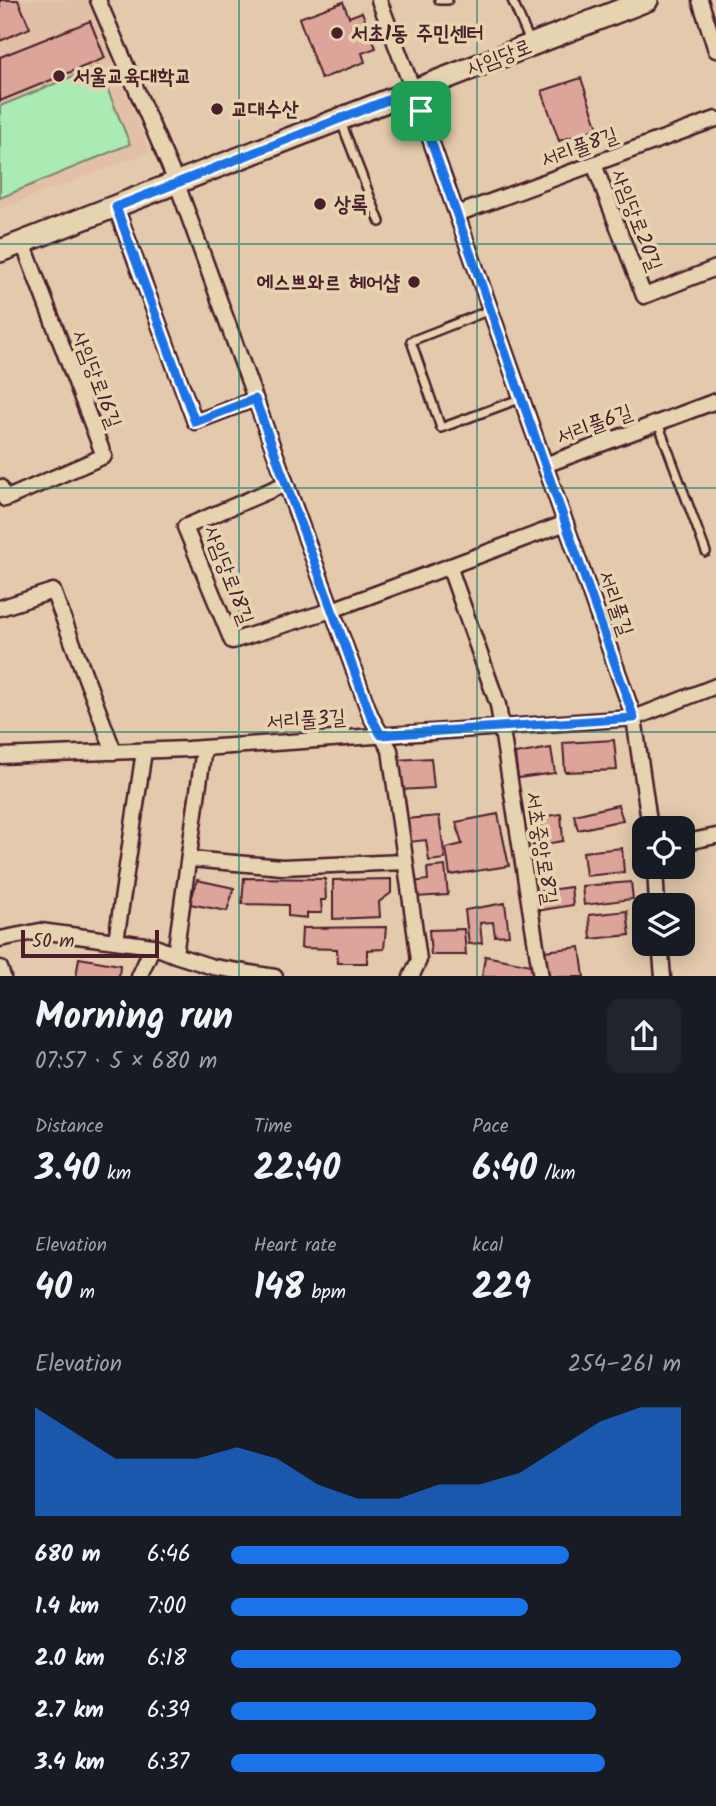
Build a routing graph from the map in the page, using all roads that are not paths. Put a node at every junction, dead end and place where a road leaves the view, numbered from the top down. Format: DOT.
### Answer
graph roads {
  1 [pos="98,0"];
  2 [pos="379,0"];
  3 [pos="439,0"];
  4 [pos="448,0"];
  5 [pos="512,0"];
  6 [pos="648,0"];
  7 [pos="700,0"];
  8 [pos="531,45"];
  9 [pos="716,50"];
  10 [pos="413,90"];
  11 [pos="339,118"];
  12 [pos="716,119"];
  13 [pos="594,164"];
  14 [pos="177,184"];
  15 [pos="116,207"];
  16 [pos="457,214"];
  17 [pos="380,222"];
  18 [pos="23,243"];
  19 [pos="0,251"];
  20 [pos="716,268"];
  21 [pos="490,310"];
  22 [pos="522,398"];
  23 [pos="255,399"];
  24 [pos="716,401"];
  25 [pos="658,423"];
  26 [pos="545,465"];
  27 [pos="285,484"];
  28 [pos="0,487"];
  29 [pos="566,523"];
  30 [pos="706,552"];
  31 [pos="449,566"];
  32 [pos="0,608"];
  33 [pos="332,610"];
  34 [pos="716,686"];
  35 [pos="634,718"];
  36 [pos="501,727"];
  37 [pos="381,735"];
  38 [pos="204,748"];
  39 [pos="144,751"];
  40 [pos="114,752"];
  41 [pos="0,756"];
  42 [pos="648,816"];
  43 [pos="716,836"];
  44 [pos="695,840"];
  45 [pos="190,859"];
  46 [pos="405,862"];
  47 [pos="0,939"];
  48 [pos="116,941"];
  49 [pos="153,946"];
  50 [pos="174,956"];
  51 [pos="661,956"];
  52 [pos="0,968"];
  53 [pos="215,972"];
  54 [pos="3,976"];
  55 [pos="139,976"];
  56 [pos="275,976"];
  57 [pos="411,976"];
  58 [pos="541,976"];
  59 [pos="663,976"];
  1 -- 14 [label="street"];
  2 -- 10 [label="street, 서리풀길"];
  3 -- 4 [label="lane"];
  5 -- 8 [label="lane"];
  6 -- 8 [label="main road, 사임당로"];
  7 -- 9 [label="street"];
  8 -- 10 [label="main road, 사임당로"];
  10 -- 11 [label="main road, 사임당로"];
  10 -- 16 [label="street, 서리풀길"];
  11 -- 14 [label="main road, 사임당로"];
  11 -- 17 [label="lane"];
  12 -- 13 [label="street, 서리풀8길"];
  13 -- 16 [label="street, 서리풀8길"];
  13 -- 20 [label="street, 사임당로20길"];
  14 -- 15 [label="main road, 사임당로"];
  14 -- 23 [label="street"];
  15 -- 18 [label="main road, 사임당로"];
  15 -- 23 [label="street"];
  16 -- 21 [label="street, 서리풀길"];
  18 -- 19 [label="main road, 사임당로"];
  18 -- 28 [label="street, 사임당로16길"];
  21 -- 22 [label="street, 서리풀길"];
  21 -- 22 [label="lane"];
  22 -- 26 [label="street, 서리풀길"];
  23 -- 27 [label="street"];
  24 -- 25 [label="street, 서리풀6길"];
  25 -- 26 [label="street, 서리풀6길"];
  25 -- 30 [label="lane, 서리풀6길"];
  26 -- 29 [label="street, 서리풀길"];
  27 -- 33 [label="street"];
  27 -- 33 [label="street, 사임당로18길"];
  29 -- 31 [label="street, 사임당로18길"];
  29 -- 35 [label="street, 서리풀길"];
  31 -- 33 [label="street, 사임당로18길"];
  31 -- 36 [label="street"];
  32 -- 40 [label="street"];
  33 -- 37 [label="street"];
  34 -- 35 [label="street, 서리풀3길"];
  35 -- 36 [label="street, 서리풀3길"];
  35 -- 42 [label="street, 서리풀길"];
  36 -- 37 [label="street, 서리풀3길"];
  36 -- 58 [label="street, 서초중앙로8길"];
  37 -- 38 [label="street, 서리풀3길"];
  37 -- 46 [label="street"];
  38 -- 39 [label="street, 서리풀3길"];
  38 -- 45 [label="street"];
  39 -- 40 [label="street, 서리풀3길"];
  39 -- 48 [label="street"];
  40 -- 41 [label="street, 서리풀3길"];
  43 -- 44 [label="street"];
  45 -- 46 [label="street"];
  45 -- 50 [label="street"];
  46 -- 57 [label="street"];
  47 -- 48 [label="street"];
  48 -- 49 [label="street"];
  49 -- 50 [label="street"];
  49 -- 55 [label="street"];
  50 -- 53 [label="street"];
  51 -- 59 [label="street"];
  52 -- 54 [label="street"];
  53 -- 56 [label="street"];
}
